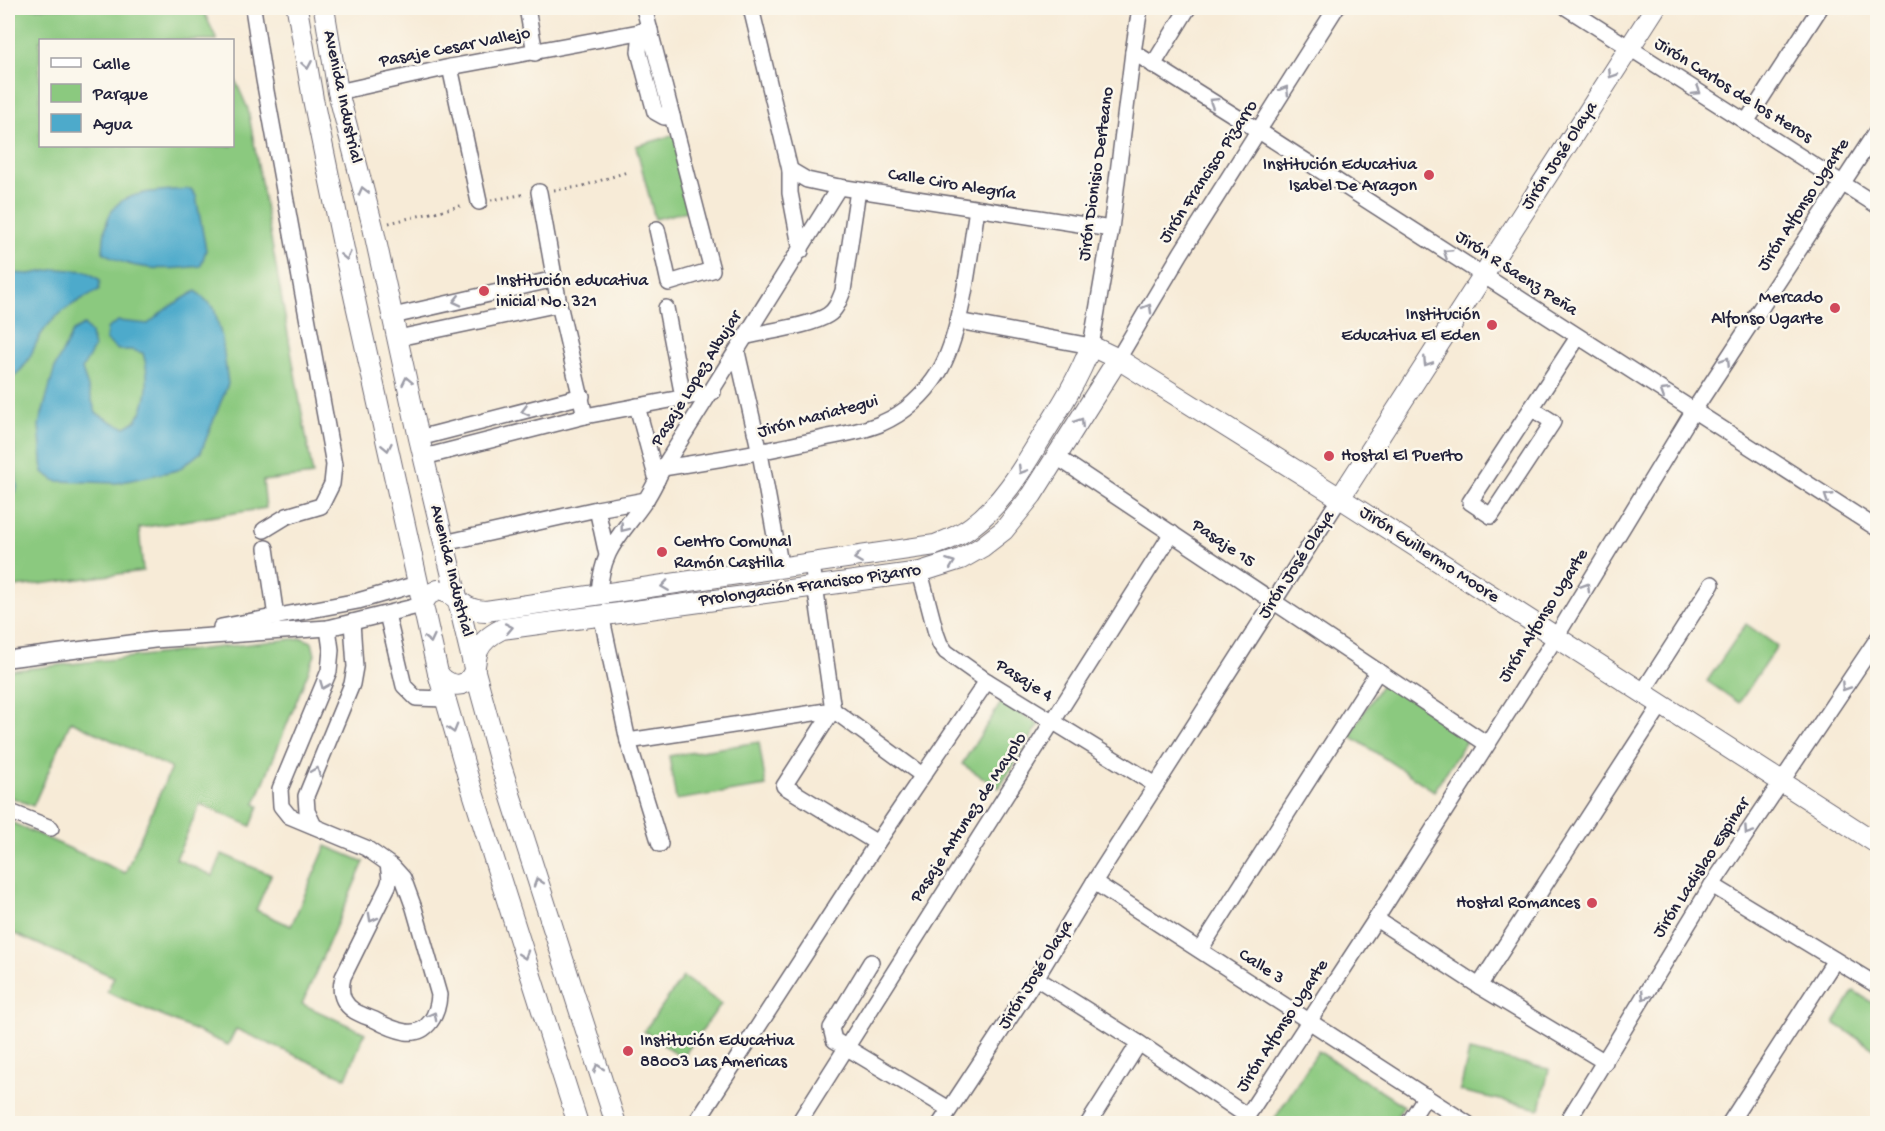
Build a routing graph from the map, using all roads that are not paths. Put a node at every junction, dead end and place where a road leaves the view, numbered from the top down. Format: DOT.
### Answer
graph roads {
  1 [pos="253,8"];
  2 [pos="297,8"];
  3 [pos="324,8"];
  4 [pos="527,8"];
  5 [pos="644,8"];
  6 [pos="751,8"];
  7 [pos="1140,8"];
  8 [pos="1188,8"];
  9 [pos="1336,8"];
  10 [pos="1567,8"];
  11 [pos="1655,8"];
  12 [pos="1820,8"];
  13 [pos="645,31"];
  14 [pos="1629,48"];
  15 [pos="535,52"];
  16 [pos="1133,52"];
  17 [pos="1153,65"];
  18 [pos="450,68"];
  19 [pos="338,92"];
  20 [pos="1746,122"];
  21 [pos="1878,129"];
  22 [pos="1259,131"];
  23 [pos="790,170"];
  24 [pos="1842,183"];
  25 [pos="839,187"];
  26 [pos="858,190"];
  27 [pos="539,192"];
  28 [pos="479,202"];
  29 [pos="1878,206"];
  30 [pos="977,209"];
  31 [pos="657,229"];
  32 [pos="1111,229"];
  33 [pos="801,251"];
  34 [pos="1482,276"];
  35 [pos="555,279"];
  36 [pos="559,304"];
  37 [pos="666,308"];
  38 [pos="393,316"];
  39 [pos="958,321"];
  40 [pos="748,336"];
  41 [pos="398,338"];
  42 [pos="1578,338"];
  43 [pos="1091,346"];
  44 [pos="737,352"];
  45 [pos="1118,359"];
  46 [pos="713,392"];
  47 [pos="582,396"];
  48 [pos="683,397"];
  49 [pos="637,406"];
  50 [pos="1531,408"];
  51 [pos="1694,410"];
  52 [pos="585,416"];
  53 [pos="419,438"];
  54 [pos="760,453"];
  55 [pos="424,457"];
  56 [pos="1058,457"];
  57 [pos="660,474"];
  58 [pos="1340,498"];
  59 [pos="646,500"];
  60 [pos="597,509"];
  61 [pos="1878,529"];
  62 [pos="264,530"];
  63 [pos="1172,533"];
  64 [pos="444,543"];
  65 [pos="266,548"];
  66 [pos="607,555"];
  67 [pos="812,564"];
  68 [pos="781,569"];
  69 [pos="920,572"];
  70 [pos="417,584"];
  71 [pos="1712,584"];
  72 [pos="815,586"];
  73 [pos="458,601"];
  74 [pos="1274,601"];
  75 [pos="422,605"];
  76 [pos="600,605"];
  77 [pos="387,614"];
  78 [pos="276,617"];
  79 [pos="352,622"];
  80 [pos="328,628"];
  81 [pos="1556,637"];
  82 [pos="1878,638"];
  83 [pos="154,640"];
  84 [pos="8,659"];
  85 [pos="474,668"];
  86 [pos="1378,671"];
  87 [pos="438,673"];
  88 [pos="987,681"];
  89 [pos="1642,693"];
  90 [pos="444,699"];
  91 [pos="1661,705"];
  92 [pos="833,710"];
  93 [pos="1054,722"];
  94 [pos="628,741"];
  95 [pos="1487,744"];
  96 [pos="922,775"];
  97 [pos="1780,782"];
  98 [pos="1156,785"];
  99 [pos="8,810"];
  100 [pos="314,826"];
  101 [pos="51,828"];
  102 [pos="877,843"];
  103 [pos="660,844"];
  104 [pos="1878,844"];
  105 [pos="388,864"];
  106 [pos="1094,882"];
  107 [pos="1712,885"];
  108 [pos="1376,919"];
  109 [pos="1200,950"];
  110 [pos="1834,960"];
  111 [pos="871,962"];
  112 [pos="1036,978"];
  113 [pos="1479,986"];
  114 [pos="1878,986"];
  115 [pos="1309,1021"];
  116 [pos="1139,1043"];
  117 [pos="846,1048"];
  118 [pos="1605,1062"];
  119 [pos="1426,1096"];
  120 [pos="949,1109"];
  121 [pos="1245,1120"];
  122 [pos="578,1124"];
  123 [pos="616,1124"];
  124 [pos="695,1124"];
  125 [pos="798,1124"];
  126 [pos="940,1124"];
  127 [pos="1088,1124"];
  128 [pos="1408,1124"];
  129 [pos="1468,1124"];
  130 [pos="1566,1124"];
  131 [pos="1728,1124"];
  1 -- 62 [label="street"];
  2 -- 70 [label="main road, Avenida Industrial, one-way"];
  3 -- 19 [label="main road, Avenida Industrial"];
  4 -- 15 [label="street"];
  5 -- 13 [label="street"];
  6 -- 23 [label="street"];
  7 -- 16 [label="street, Jirón Dionisio Derteano"];
  8 -- 17 [label="street"];
  22 -- 9 [label="street, Jirón Francisco Pizarro, one-way"];
  10 -- 14 [label="street, Jirón Carlos de los Heros"];
  11 -- 14 [label="main road, Jirón José Olaya"];
  12 -- 20 [label="street"];
  13 -- 15 [label="street, Pasaje Cesar Vallejo"];
  13 -- 31 [label="street"];
  14 -- 20 [label="street, Jirón Carlos de los Heros, one-way"];
  14 -- 34 [label="main road, Jirón José Olaya, one-way"];
  15 -- 18 [label="street, Pasaje Cesar Vallejo"];
  16 -- 17 [label="street, Jirón R Saenz Peña"];
  16 -- 32 [label="street, Jirón Dionisio Derteano"];
  22 -- 17 [label="street, Jirón R Saenz Peña, one-way"];
  18 -- 19 [label="street, Pasaje Cesar Vallejo"];
  18 -- 28 [label="street"];
  38 -- 19 [label="main road, Avenida Industrial, one-way"];
  20 -- 24 [label="street, Jirón Carlos de los Heros"];
  21 -- 24 [label="street, Jirón Alfonso Ugarte"];
  34 -- 22 [label="street, Jirón R Saenz Peña, one-way"];
  45 -- 22 [label="street, Jirón Francisco Pizarro, one-way"];
  23 -- 25 [label="street, Calle Ciro Alegría"];
  23 -- 33 [label="street"];
  24 -- 29 [label="street, Jirón Carlos de los Heros"];
  51 -- 24 [label="street, Jirón Alfonso Ugarte, one-way"];
  25 -- 26 [label="street, Calle Ciro Alegría"];
  25 -- 33 [label="street, Pasaje Lopez Albujar"];
  26 -- 30 [label="street, Calle Ciro Alegría"];
  26 -- 40 [label="street"];
  27 -- 35 [label="street"];
  30 -- 32 [label="street, Calle Ciro Alegría"];
  30 -- 39 [label="street, Jirón Mariategui"];
  32 -- 43 [label="street, Jirón Dionisio Derteano"];
  33 -- 40 [label="street, Pasaje Lopez Albujar"];
  34 -- 42 [label="street, Jirón R Saenz Peña"];
  34 -- 58 [label="main road, Jirón José Olaya, one-way"];
  35 -- 36 [label="street"];
  35 -- 38 [label="street, one-way"];
  36 -- 41 [label="street"];
  36 -- 47 [label="street"];
  37 -- 48 [label="street"];
  38 -- 41 [label="main road, Avenida Industrial"];
  39 -- 43 [label="street, Jirón Guillermo Moore"];
  39 -- 54 [label="street, Jirón Mariategui"];
  40 -- 44 [label="street, Pasaje Lopez Albujar"];
  53 -- 41 [label="main road, Avenida Industrial, one-way"];
  42 -- 50 [label="street"];
  51 -- 42 [label="street, Jirón R Saenz Peña, one-way"];
  43 -- 45 [label="main road, Jirón Guillermo Moore"];
  43 -- 67 [label="main road, Prolongación Francisco Pizarro, one-way"];
  44 -- 46 [label="street, Pasaje Lopez Albujar"];
  44 -- 54 [label="street"];
  56 -- 45 [label="main road, Prolongación Francisco Pizarro, one-way"];
  45 -- 58 [label="main road, Jirón Guillermo Moore"];
  46 -- 48 [label="street"];
  46 -- 57 [label="street, Pasaje Lopez Albujar"];
  47 -- 52 [label="street"];
  47 -- 53 [label="street, one-way"];
  48 -- 49 [label="street"];
  49 -- 52 [label="street"];
  49 -- 57 [label="street"];
  50 -- 50 [label="street"];
  61 -- 51 [label="street, Jirón R Saenz Peña, one-way"];
  81 -- 51 [label="street, Jirón Alfonso Ugarte, one-way"];
  52 -- 55 [label="street"];
  53 -- 55 [label="main road, Avenida Industrial"];
  54 -- 57 [label="street, Jirón Mariategui"];
  54 -- 68 [label="street"];
  55 -- 64 [label="main road, Avenida Industrial"];
  56 -- 63 [label="street, Pasaje 15"];
  69 -- 56 [label="main road, Prolongación Francisco Pizarro, one-way"];
  57 -- 59 [label="street, Pasaje Lopez Albujar"];
  58 -- 74 [label="street, Jirón José Olaya"];
  58 -- 81 [label="main road, Jirón Guillermo Moore"];
  59 -- 60 [label="street"];
  59 -- 66 [label="street, Pasaje Lopez Albujar, one-way"];
  60 -- 64 [label="street"];
  60 -- 66 [label="street"];
  63 -- 74 [label="street, Pasaje 15"];
  63 -- 93 [label="street, Pasaje Antunez de Mayolo"];
  64 -- 73 [label="main road, Avenida Industrial"];
  65 -- 78 [label="street"];
  66 -- 76 [label="street, Pasaje Lopez Albujar"];
  67 -- 68 [label="main road, Prolongación Francisco Pizarro"];
  67 -- 72 [label="street"];
  68 -- 76 [label="main road, Prolongación Francisco Pizarro, one-way"];
  69 -- 72 [label="main road, Prolongación Francisco Pizarro"];
  69 -- 88 [label="street, Pasaje 4"];
  70 -- 75 [label="main road, Avenida Industrial"];
  70 -- 78 [label="street"];
  71 -- 89 [label="street"];
  72 -- 76 [label="main road, Prolongación Francisco Pizarro"];
  72 -- 92 [label="street"];
  73 -- 75 [label="main road, Prolongación Francisco Pizarro"];
  73 -- 76 [label="main road, Prolongación Francisco Pizarro"];
  73 -- 85 [label="main road, Avenida Industrial"];
  74 -- 86 [label="street, Pasaje 15"];
  74 -- 98 [label="street, Jirón José Olaya"];
  75 -- 77 [label="street"];
  75 -- 87 [label="main road, Avenida Industrial, one-way"];
  85 -- 76 [label="main road, Prolongación Francisco Pizarro, one-way"];
  76 -- 94 [label="street, Pasaje Lopez Albujar"];
  77 -- 79 [label="street"];
  77 -- 90 [label="street"];
  78 -- 83 [label="street"];
  79 -- 80 [label="street"];
  100 -- 79 [label="street, one-way"];
  80 -- 83 [label="street"];
  80 -- 100 [label="street, one-way"];
  81 -- 89 [label="main road, Jirón Guillermo Moore"];
  81 -- 95 [label="street, Jirón Alfonso Ugarte"];
  82 -- 97 [label="street, Jirón Ladislao Espinar, one-way"];
  83 -- 84 [label="street"];
  85 -- 87 [label="main road, Prolongación Francisco Pizarro"];
  123 -- 85 [label="main road, Avenida Industrial, one-way"];
  86 -- 95 [label="street, Pasaje 15"];
  86 -- 109 [label="street"];
  87 -- 90 [label="main road, Avenida Industrial"];
  88 -- 93 [label="street, Pasaje 4"];
  88 -- 96 [label="street"];
  89 -- 91 [label="main road, Jirón Guillermo Moore"];
  90 -- 122 [label="main road, Avenida Industrial, one-way"];
  91 -- 97 [label="main road, Jirón Guillermo Moore"];
  91 -- 113 [label="street"];
  92 -- 94 [label="street"];
  92 -- 96 [label="street"];
  92 -- 102 [label="street"];
  93 -- 98 [label="street, Pasaje 4"];
  93 -- 117 [label="street, Pasaje Antunez de Mayolo"];
  94 -- 103 [label="street, Pasaje Lopez Albujar"];
  95 -- 108 [label="street, Jirón Alfonso Ugarte"];
  96 -- 102 [label="street"];
  97 -- 104 [label="main road, Jirón Guillermo Moore"];
  97 -- 107 [label="street, Jirón Ladislao Espinar, one-way"];
  98 -- 106 [label="street, Jirón José Olaya"];
  99 -- 101 [label="street"];
  100 -- 105 [label="street"];
  102 -- 124 [label="street"];
  105 -- 105 [label="street, one-way"];
  106 -- 109 [label="street, Calle 3"];
  106 -- 112 [label="street, Jirón José Olaya"];
  107 -- 110 [label="street"];
  107 -- 118 [label="street, Jirón Ladislao Espinar, one-way"];
  108 -- 113 [label="street"];
  108 -- 115 [label="street, Jirón Alfonso Ugarte"];
  109 -- 115 [label="street, Calle 3"];
  110 -- 114 [label="street"];
  110 -- 131 [label="street"];
  111 -- 117 [label="street"];
  112 -- 116 [label="street"];
  112 -- 120 [label="street, Jirón José Olaya"];
  113 -- 118 [label="street"];
  115 -- 119 [label="street, Calle 3"];
  115 -- 121 [label="street, Jirón Alfonso Ugarte"];
  116 -- 121 [label="street"];
  116 -- 127 [label="street"];
  117 -- 120 [label="street"];
  117 -- 125 [label="street, Pasaje Antunez de Mayolo"];
  118 -- 130 [label="street, Jirón Ladislao Espinar"];
  119 -- 128 [label="street"];
  119 -- 129 [label="street, Calle 3"];
  120 -- 126 [label="street, Jirón José Olaya"];
}
